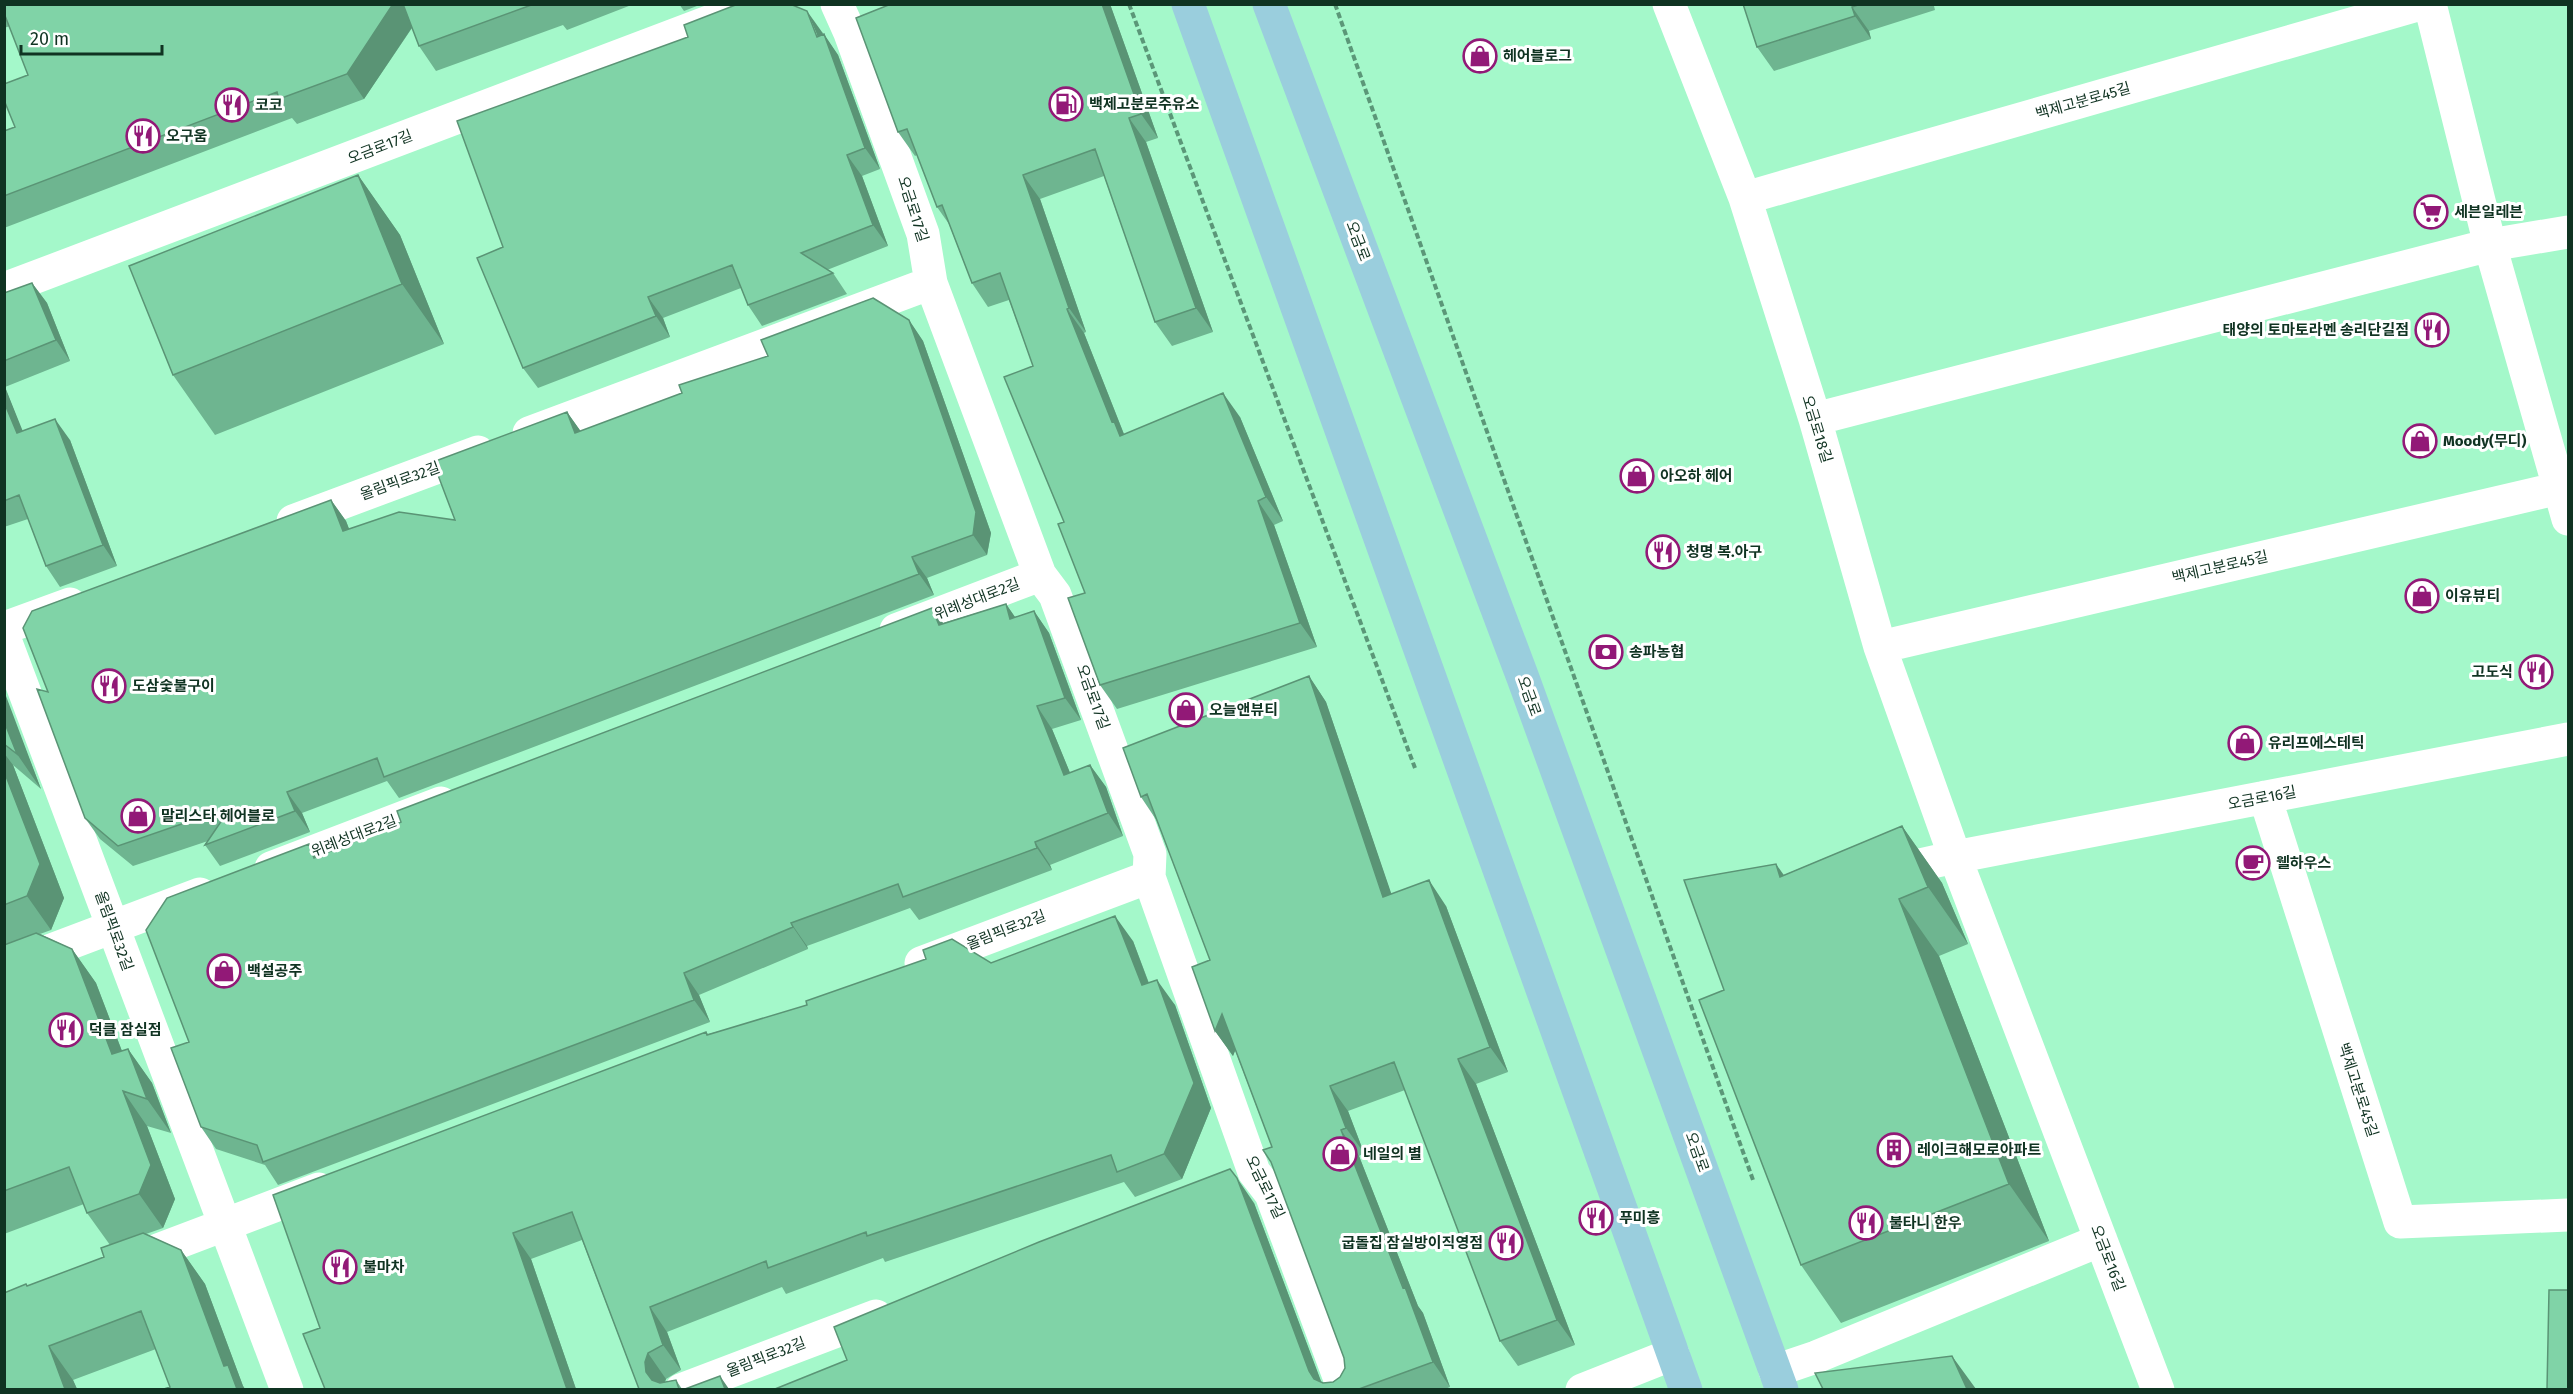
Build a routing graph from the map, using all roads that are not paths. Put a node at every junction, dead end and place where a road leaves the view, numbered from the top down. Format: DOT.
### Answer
graph roads {
  1 [pos="756,4"];
  2 [pos="837,4"];
  3 [pos="1188,4"];
  4 [pos="1269,4"];
  5 [pos="1669,4"];
  6 [pos="2421,4"];
  7 [pos="2430,4"];
  8 [pos="1745,198"];
  9 [pos="2568,232"];
  10 [pos="2490,245"];
  11 [pos="931,283"];
  12 [pos="4,289"];
  13 [pos="1815,419"];
  14 [pos="2564,487"];
  15 [pos="2568,519"];
  16 [pos="261,533"];
  17 [pos="1040,575"];
  18 [pos="94,595"];
  19 [pos="4,628"];
  20 [pos="4,637"];
  21 [pos="873,639"];
  22 [pos="1880,647"];
  23 [pos="2568,739"];
  24 [pos="470,792"];
  25 [pos="2265,797"];
  26 [pos="1954,857"];
  27 [pos="1149,877"];
  28 [pos="1852,880"];
  29 [pos="113,928"];
  30 [pos="4,968"];
  31 [pos="893,973"];
  32 [pos="1254,1172"];
  33 [pos="346,1179"];
  34 [pos="1221,1185"];
  35 [pos="2568,1215"];
  36 [pos="223,1225"];
  37 [pos="2101,1240"];
  38 [pos="103,1270"];
  39 [pos="902,1306"];
  40 [pos="1672,1354"];
  41 [pos="1778,1380"];
  42 [pos="287,1389"];
  43 [pos="681,1389"];
  44 [pos="1344,1389"];
  45 [pos="1582,1389"];
  46 [pos="1686,1389"];
  47 [pos="2158,1389"];
  1 -- 12 [label="street, 오금로17길"];
  2 -- 11 [label="street, 오금로17길"];
  3 -- 40 [label="main road"];
  4 -- 41 [label="main road, 오금로"];
  5 -- 8 [label="street, 오금로18길"];
  6 -- 8 [label="street, 백제고분로45길"];
  7 -- 10 [label="street"];
  8 -- 13 [label="street, 오금로18길"];
  9 -- 10 [label="street"];
  10 -- 13 [label="street"];
  10 -- 14 [label="street"];
  11 -- 16 [label="street, 올림픽로32길"];
  11 -- 17 [label="street, 오금로17길"];
  13 -- 22 [label="street, 오금로18길"];
  14 -- 15 [label="street"];
  14 -- 22 [label="street, 백제고분로45길"];
  17 -- 21 [label="street, 위례성대로2길"];
  17 -- 27 [label="street, 오금로17길"];
  18 -- 19 [label="street"];
  20 -- 29 [label="street, 올림픽로32길"];
  22 -- 26 [label="street, 오금로18길"];
  23 -- 25 [label="street, 오금로16길"];
  24 -- 29 [label="street, 위례성대로2길"];
  25 -- 26 [label="street, 오금로16길"];
  25 -- 35 [label="street, 백제고분로45길"];
  26 -- 28 [label="street, 오금로16길"];
  26 -- 37 [label="street, 오금로16길"];
  27 -- 31 [label="street, 올림픽로32길"];
  27 -- 32 [label="street, 오금로17길"];
  29 -- 30 [label="street, 위례성대로2길"];
  29 -- 36 [label="street, 올림픽로32길"];
  32 -- 34 [label="street"];
  32 -- 44 [label="street, 오금로17길"];
  33 -- 36 [label="street"];
  36 -- 38 [label="street"];
  36 -- 42 [label="street, 올림픽로32길"];
  37 -- 41 [label="street"];
  37 -- 47 [label="street, 오금로16길"];
  39 -- 43 [label="street, 올림픽로32길"];
  40 -- 45 [label="street"];
  40 -- 46 [label="main road"];
}
